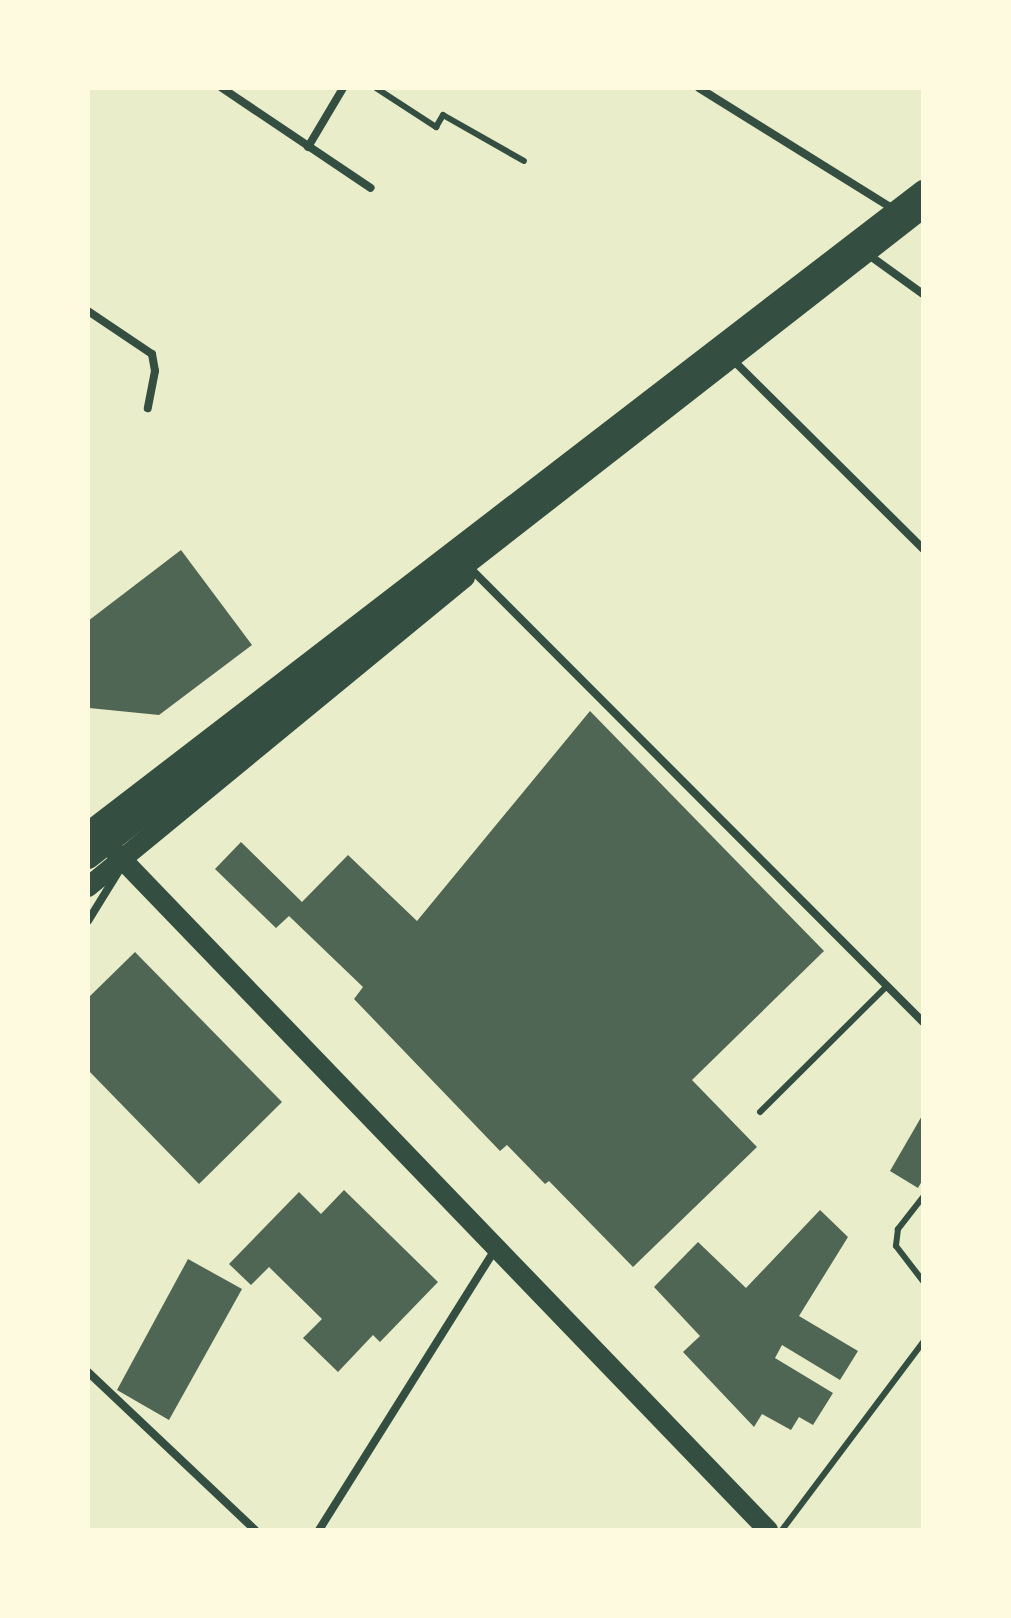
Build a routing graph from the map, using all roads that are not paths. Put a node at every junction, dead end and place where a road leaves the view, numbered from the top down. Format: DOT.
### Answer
graph roads {
  1 [pos="222,88"];
  2 [pos="343,88"];
  3 [pos="376,88"];
  4 [pos="699,88"];
  5 [pos="308,147"];
  6 [pos="524,161"];
  7 [pos="371,188"];
  8 [pos="923,205"];
  9 [pos="895,210"];
  10 [pos="873,258"];
  11 [pos="923,294"];
  12 [pos="88,311"];
  13 [pos="738,365"];
  14 [pos="148,408"];
  15 [pos="923,549"];
  16 [pos="473,571"];
  17 [pos="89,828"];
  18 [pos="88,857"];
  19 [pos="125,862"];
  20 [pos="88,887"];
  21 [pos="88,921"];
  22 [pos="887,986"];
  23 [pos="923,1022"];
  24 [pos="760,1112"];
  25 [pos="923,1197"];
  26 [pos="497,1246"];
  27 [pos="923,1281"];
  28 [pos="923,1342"];
  29 [pos="88,1372"];
  30 [pos="255,1530"];
  31 [pos="319,1530"];
  32 [pos="768,1530"];
  33 [pos="782,1530"];
  1 -- 5 [label="street"];
  2 -- 5 [label="street"];
  3 -- 6 [label="lane"];
  4 -- 9 [label="street"];
  5 -- 7 [label="street"];
  8 -- 9 [label="main road"];
  8 -- 10 [label="main road"];
  8 -- 18 [label="highway"];
  9 -- 17 [label="main road"];
  10 -- 11 [label="street"];
  10 -- 13 [label="main road"];
  12 -- 14 [label="street"];
  13 -- 15 [label="street"];
  13 -- 16 [label="main road"];
  16 -- 19 [label="main road"];
  16 -- 22 [label="street"];
  17 -- 19 [label="main road"];
  19 -- 20 [label="main road"];
  19 -- 21 [label="street"];
  19 -- 26 [label="main road"];
  22 -- 23 [label="street"];
  22 -- 24 [label="lane"];
  25 -- 27 [label="lane"];
  26 -- 31 [label="street"];
  26 -- 32 [label="main road"];
  28 -- 33 [label="lane"];
  29 -- 30 [label="street"];
}
